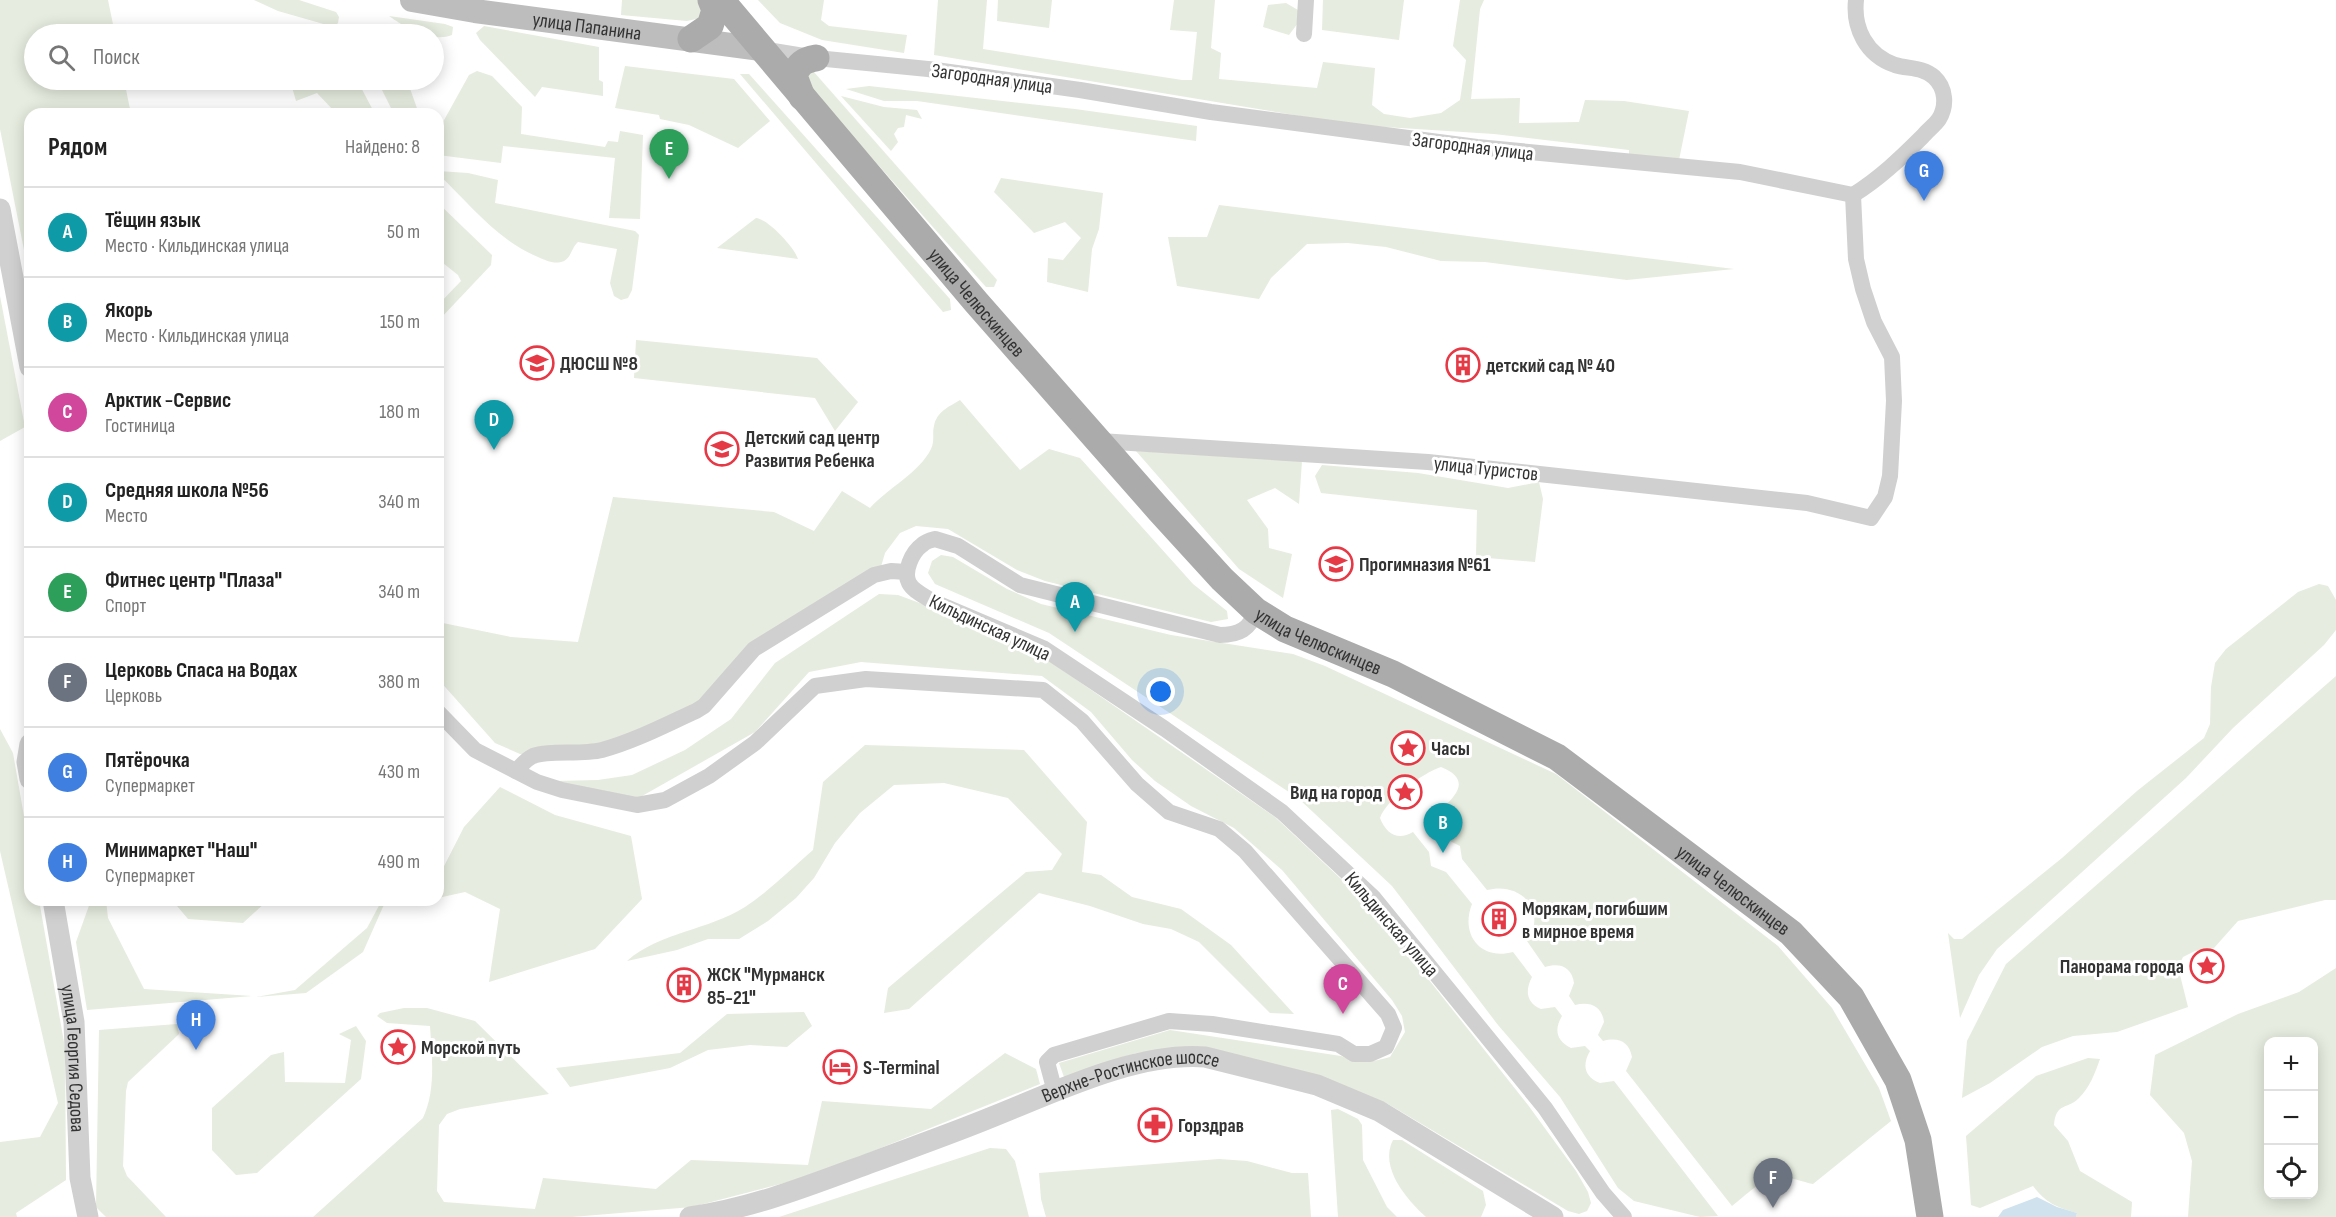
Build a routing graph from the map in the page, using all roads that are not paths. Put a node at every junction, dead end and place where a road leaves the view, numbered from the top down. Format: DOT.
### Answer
graph roads {
  1 [pos="412,0"];
  2 [pos="711,0"];
  3 [pos="721,0"];
  4 [pos="1306,0"];
  5 [pos="1856,0"];
  6 [pos="1304,33"];
  7 [pos="691,39"];
  8 [pos="761,49"];
  9 [pos="816,58"];
  10 [pos="802,96"];
  11 [pos="1853,195"];
  12 [pos="0,209"];
  13 [pos="24,335"];
  14 [pos="1100,441"];
  15 [pos="907,572"];
  16 [pos="1256,611"];
  17 [pos="444,718"];
  18 [pos="516,771"];
  19 [pos="54,906"];
  20 [pos="1055,1092"];
  21 [pos="88,1217"];
  22 [pos="690,1217"];
  23 [pos="1553,1217"];
  24 [pos="1624,1217"];
  25 [pos="1930,1217"];
  1 -- 7 [label="main road, улица Папанина"];
  2 -- 7 [label="main road"];
  3 -- 8 [label="main road, улица Челюскинцев"];
  4 -- 6 [label="street"];
  5 -- 11 [label="street"];
  7 -- 8 [label="main road, улица Папанина"];
  8 -- 9 [label="street, Загородная улица"];
  8 -- 10 [label="main road, улица Челюскинцев"];
  9 -- 10 [label="main road"];
  9 -- 11 [label="street, Загородная улица"];
  10 -- 14 [label="main road, улица Челюскинцев"];
  11 -- 14 [label="street, улица Туристов"];
  12 -- 13 [label="street"];
  14 -- 16 [label="main road, улица Челюскинцев"];
  15 -- 16 [label="street"];
  15 -- 18 [label="street"];
  15 -- 24 [label="street, Кильдинская улица"];
  16 -- 25 [label="main road, улица Челюскинцев"];
  17 -- 18 [label="street"];
  18 -- 20 [label="street"];
  19 -- 21 [label="street, улица Георгия Седова"];
  20 -- 22 [label="street, Верхне-Ростинское шоссе"];
  20 -- 23 [label="street, Верхне-Ростинское шоссе"];
}
